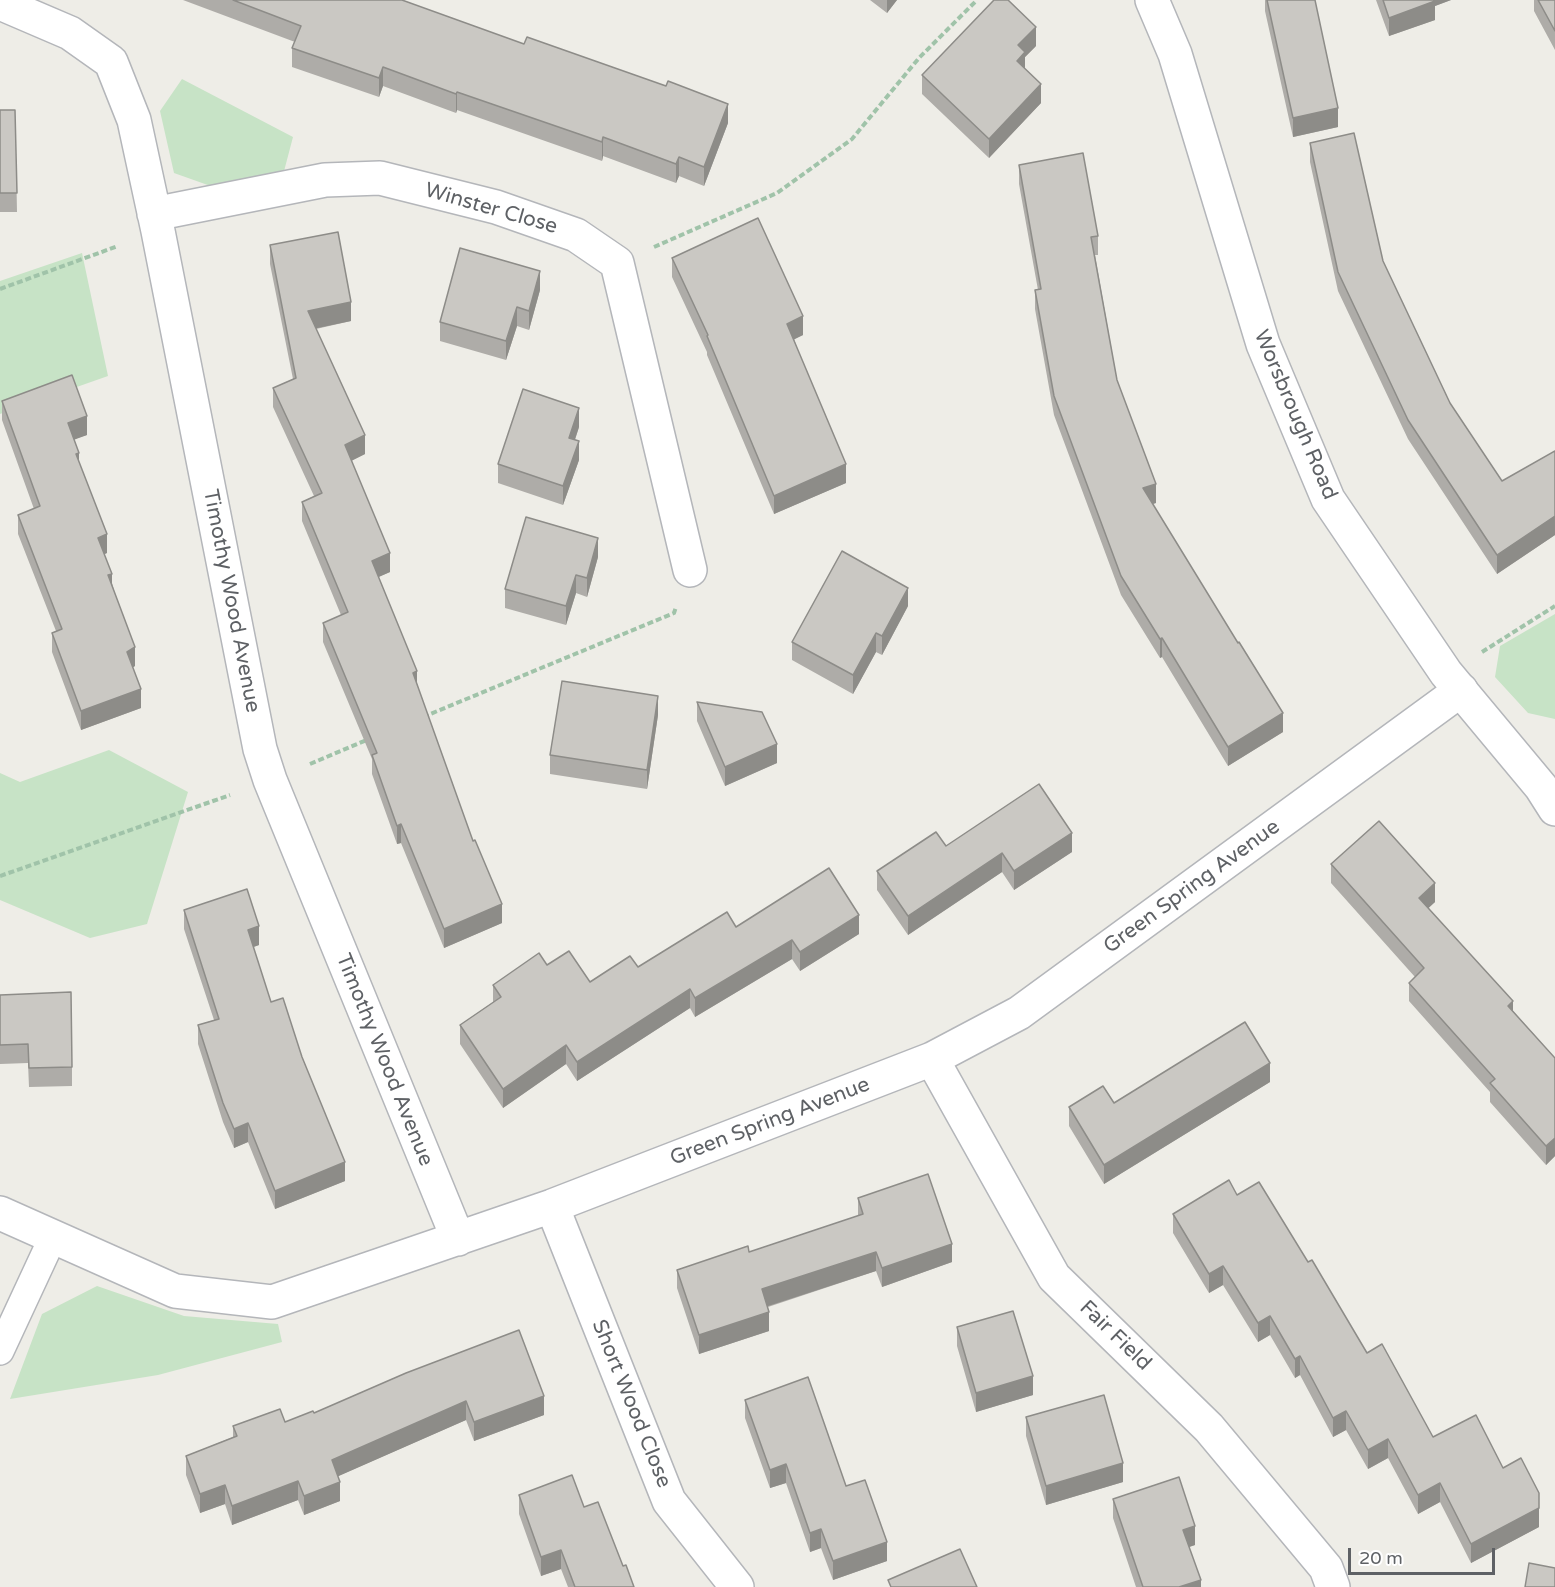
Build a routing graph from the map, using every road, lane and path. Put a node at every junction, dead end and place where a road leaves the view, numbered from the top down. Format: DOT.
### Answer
graph roads {
  1 [pos="977,0"];
  2 [pos="1152,0"];
  3 [pos="0,3"];
  4 [pos="156,222"];
  5 [pos="617,263"];
  6 [pos="0,289"];
  7 [pos="690,570"];
  8 [pos="1555,606"];
  9 [pos="1453,682"];
  10 [pos="423,717"];
  11 [pos="379,735"];
  12 [pos="270,780"];
  13 [pos="1550,788"];
  14 [pos="0,876"];
  15 [pos="932,1059"];
  16 [pos="552,1206"];
  17 [pos="0,1213"];
  18 [pos="53,1237"];
  19 [pos="458,1239"];
  20 [pos="0,1351"];
  21 [pos="737,1587"];
  22 [pos="1334,1587"];
  1 -- 5 [label="path"];
  2 -- 9 [label="street, Worsbrough Road"];
  3 -- 4 [label="street, Timothy Wood Avenue"];
  4 -- 5 [label="street, Winster Close"];
  4 -- 6 [label="path"];
  4 -- 12 [label="street, Timothy Wood Avenue"];
  5 -- 7 [label="street"];
  7 -- 10 [label="path"];
  8 -- 9 [label="path"];
  9 -- 13 [label="street, Worsbrough Road"];
  9 -- 15 [label="street, Green Spring Avenue"];
  11 -- 12 [label="path"];
  12 -- 14 [label="path"];
  12 -- 19 [label="street, Timothy Wood Avenue"];
  15 -- 16 [label="street, Green Spring Avenue"];
  15 -- 22 [label="street, Fair Field"];
  16 -- 19 [label="street, Green Spring Avenue"];
  16 -- 21 [label="street, Short Wood Close"];
  17 -- 18 [label="street, Green Spring Avenue"];
  18 -- 19 [label="street, Green Spring Avenue"];
  18 -- 20 [label="lane"];
}
